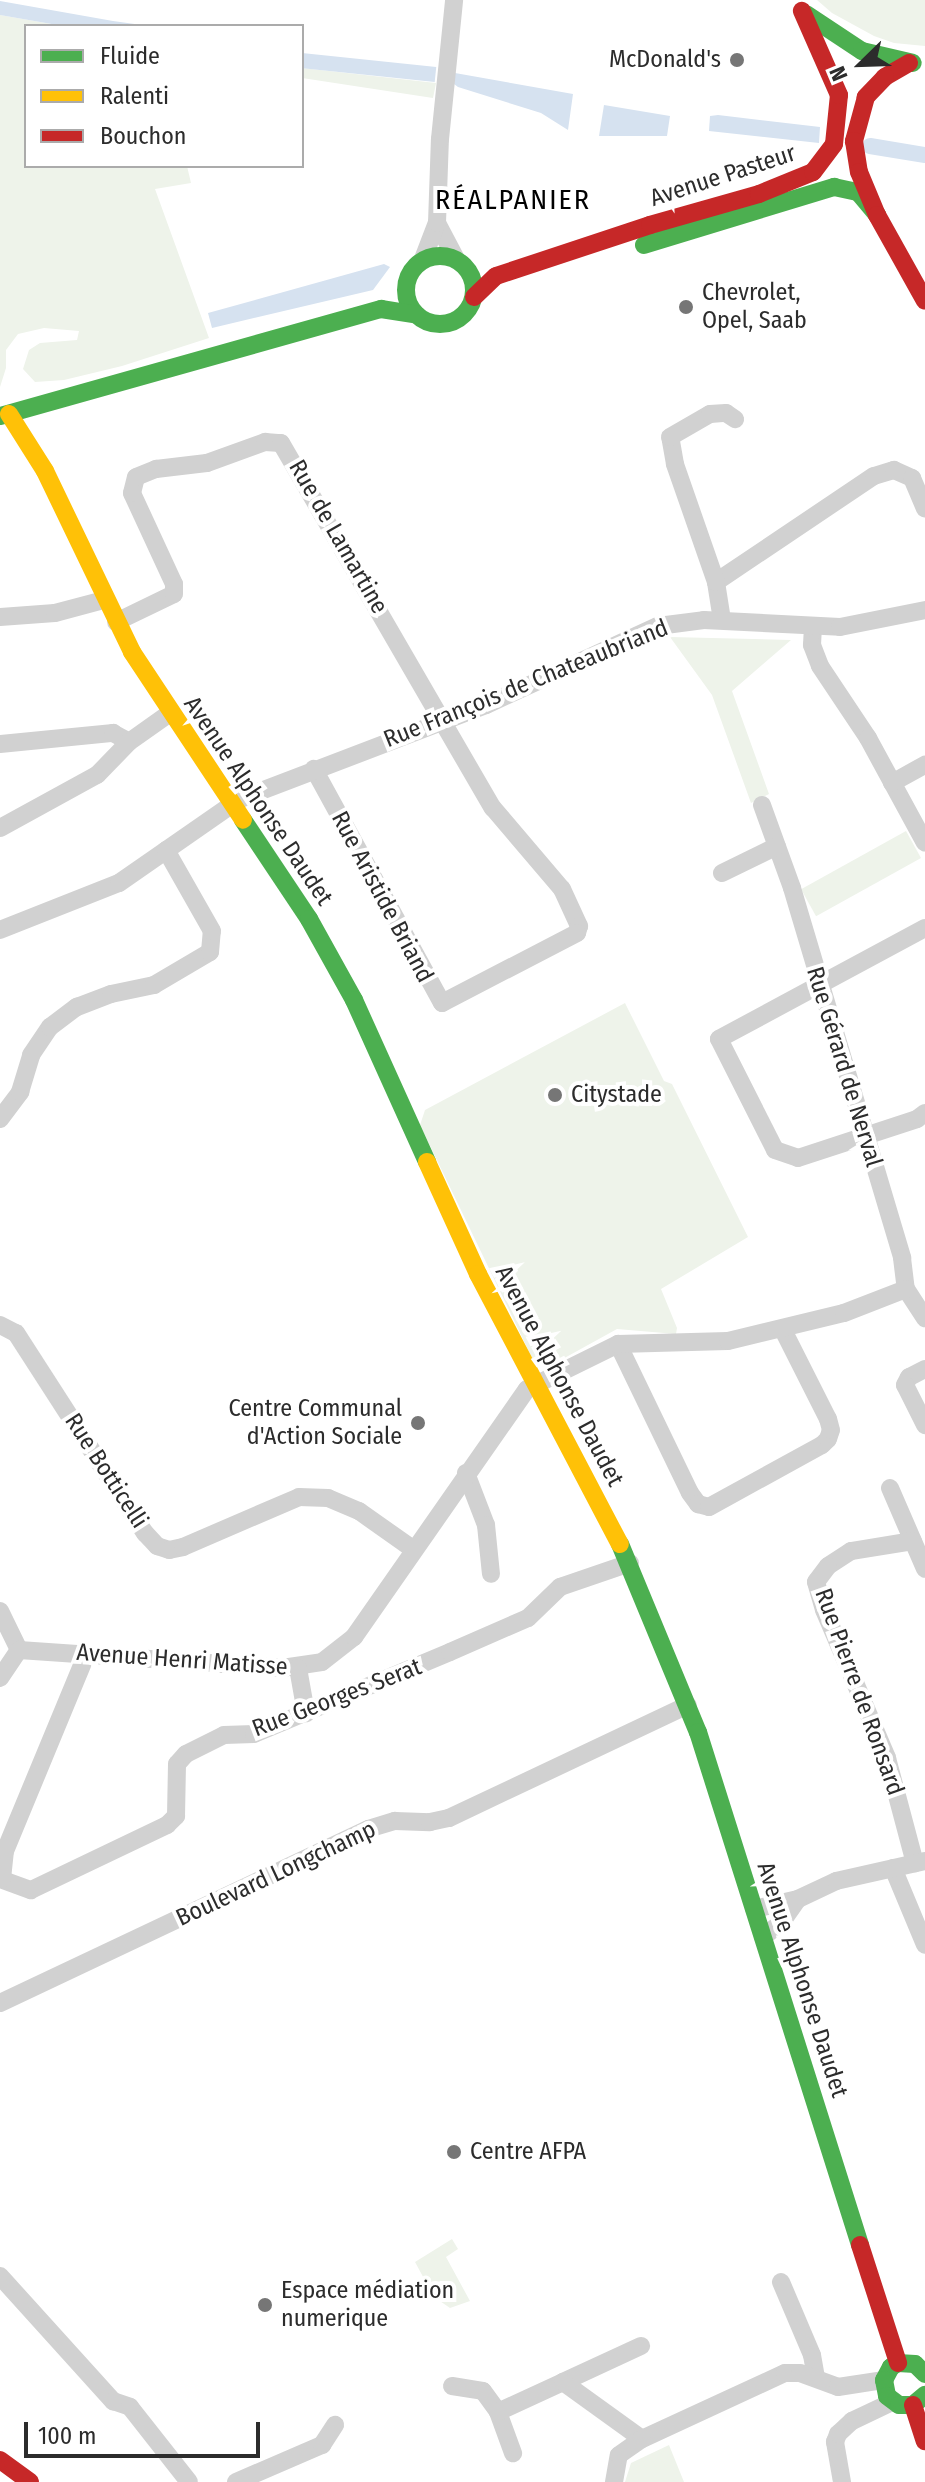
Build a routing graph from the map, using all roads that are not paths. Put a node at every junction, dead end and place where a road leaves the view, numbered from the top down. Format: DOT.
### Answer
graph roads {
  1 [pos="454,0"];
  2 [pos="796,5"];
  3 [pos="917,63"];
  4 [pos="854,141"];
  5 [pos="823,189"];
  6 [pos="877,215"];
  7 [pos="437,223"];
  8 [pos="423,259"];
  9 [pos="461,264"];
  10 [pos="527,268"];
  11 [pos="496,276"];
  12 [pos="406,286"];
  13 [pos="474,297"];
  14 [pos="925,301"];
  15 [pos="381,309"];
  16 [pos="417,315"];
  17 [pos="39,405"];
  18 [pos="4,415"];
  19 [pos="735,419"];
  20 [pos="45,471"];
  21 [pos="925,508"];
  22 [pos="716,582"];
  23 [pos="104,600"];
  24 [pos="925,610"];
  25 [pos="0,617"];
  26 [pos="722,620"];
  27 [pos="116,622"];
  28 [pos="813,626"];
  29 [pos="170,713"];
  30 [pos="445,720"];
  31 [pos="129,742"];
  32 [pos="0,744"];
  33 [pos="925,765"];
  34 [pos="314,769"];
  35 [pos="892,783"];
  36 [pos="232,804"];
  37 [pos="762,805"];
  38 [pos="0,828"];
  39 [pos="925,843"];
  40 [pos="777,846"];
  41 [pos="166,850"];
  42 [pos="722,873"];
  43 [pos="925,928"];
  44 [pos="0,930"];
  45 [pos="819,987"];
  46 [pos="925,1113"];
  47 [pos="0,1119"];
  48 [pos="864,1136"];
  49 [pos="906,1289"];
  50 [pos="925,1318"];
  51 [pos="0,1325"];
  52 [pos="783,1330"];
  53 [pos="618,1344"];
  54 [pos="925,1369"];
  55 [pos="536,1385"];
  56 [pos="925,1425"];
  57 [pos="466,1473"];
  58 [pos="890,1488"];
  59 [pos="913,1541"];
  60 [pos="414,1550"];
  61 [pos="630,1563"];
  62 [pos="925,1569"];
  63 [pos="491,1574"];
  64 [pos="0,1611"];
  65 [pos="19,1650"];
  66 [pos="86,1655"];
  67 [pos="298,1668"];
  68 [pos="0,1678"];
  69 [pos="688,1705"];
  70 [pos="306,1713"];
  71 [pos="920,1862"];
  72 [pos="893,1868"];
  73 [pos="1,1879"];
  74 [pos="798,1899"];
  75 [pos="754,1909"];
  76 [pos="763,1937"];
  77 [pos="925,1945"];
  78 [pos="0,2003"];
  79 [pos="0,2276"];
  80 [pos="781,2282"];
  81 [pos="641,2346"];
  82 [pos="898,2363"];
  83 [pos="925,2374"];
  84 [pos="816,2378"];
  85 [pos="884,2380"];
  86 [pos="563,2382"];
  87 [pos="452,2386"];
  88 [pos="919,2400"];
  89 [pos="892,2402"];
  90 [pos="498,2412"];
  91 [pos="335,2425"];
  92 [pos="642,2439"];
  93 [pos="925,2441"];
  94 [pos="513,2453"];
  95 [pos="0,2460"];
  96 [pos="30,2482"];
  97 [pos="189,2482"];
  98 [pos="236,2482"];
  99 [pos="614,2482"];
  100 [pos="842,2482"];
  1 -- 7 [label="street"];
  2 -- 3 [label="street"];
  2 -- 10 [label="street, Avenue Pasteur"];
  3 -- 4 [label="street"];
  4 -- 5 [label="street, Avenue Pasteur"];
  4 -- 6 [label="street"];
  5 -- 6 [label="street, Avenue Pasteur"];
  5 -- 10 [label="street, Avenue Pasteur"];
  6 -- 14 [label="street"];
  7 -- 8 [label="street"];
  7 -- 9 [label="street"];
  8 -- 9 [label="street"];
  8 -- 12 [label="street"];
  9 -- 11 [label="street, Avenue Pasteur"];
  9 -- 13 [label="street"];
  10 -- 11 [label="street, Avenue Pasteur"];
  11 -- 13 [label="street, Avenue Pasteur"];
  12 -- 15 [label="street"];
  12 -- 16 [label="street"];
  13 -- 16 [label="street"];
  15 -- 16 [label="street"];
  15 -- 17 [label="street"];
  17 -- 18 [label="street"];
  17 -- 20 [label="street, Avenue Alphonse Daudet"];
  18 -- 20 [label="street, Avenue Alphonse Daudet"];
  19 -- 22 [label="street"];
  20 -- 23 [label="street, Avenue Alphonse Daudet"];
  21 -- 22 [label="street"];
  22 -- 26 [label="street"];
  23 -- 25 [label="street"];
  23 -- 27 [label="street, Avenue Alphonse Daudet"];
  24 -- 28 [label="street, Rue François de Chateaubriand"];
  26 -- 28 [label="street, Rue François de Chateaubriand"];
  26 -- 30 [label="street, Rue François de Chateaubriand"];
  27 -- 29 [label="street, Avenue Alphonse Daudet"];
  27 -- 30 [label="street, Rue de Lamartine"];
  28 -- 35 [label="street"];
  29 -- 31 [label="street"];
  29 -- 36 [label="street, Avenue Alphonse Daudet"];
  30 -- 34 [label="street, Rue François de Chateaubriand"];
  30 -- 34 [label="street, Rue Aristide Briand"];
  31 -- 32 [label="street"];
  31 -- 38 [label="street"];
  33 -- 35 [label="street"];
  34 -- 36 [label="street, Rue François de Chateaubriand"];
  35 -- 39 [label="street"];
  36 -- 41 [label="street, Rue François de Chateaubriand"];
  36 -- 55 [label="street, Avenue Alphonse Daudet"];
  37 -- 40 [label="street, Rue Gérard de Nerval"];
  40 -- 42 [label="street"];
  40 -- 45 [label="street, Rue Gérard de Nerval"];
  41 -- 44 [label="street, Rue François de Chateaubriand"];
  41 -- 47 [label="street"];
  43 -- 45 [label="street"];
  45 -- 48 [label="street, Rue Gérard de Nerval"];
  45 -- 48 [label="street"];
  46 -- 48 [label="street"];
  48 -- 49 [label="street, Rue Gérard de Nerval"];
  49 -- 50 [label="street"];
  49 -- 52 [label="street"];
  51 -- 60 [label="street, Rue Botticelli"];
  52 -- 53 [label="street"];
  52 -- 53 [label="street"];
  53 -- 55 [label="street"];
  54 -- 56 [label="street"];
  55 -- 57 [label="street, Avenue Henri Matisse"];
  55 -- 61 [label="street, Avenue Alphonse Daudet"];
  57 -- 60 [label="street, Avenue Henri Matisse"];
  57 -- 63 [label="street"];
  58 -- 59 [label="street"];
  59 -- 62 [label="street"];
  59 -- 71 [label="street, Rue Pierre de Ronsard"];
  60 -- 67 [label="street, Avenue Henri Matisse"];
  61 -- 69 [label="street, Avenue Alphonse Daudet"];
  61 -- 70 [label="street, Rue Georges Serat"];
  64 -- 65 [label="street"];
  65 -- 66 [label="street, Avenue Henri Matisse"];
  65 -- 68 [label="street"];
  66 -- 67 [label="street, Avenue Henri Matisse"];
  66 -- 73 [label="street"];
  67 -- 70 [label="street"];
  69 -- 75 [label="street, Avenue Alphonse Daudet"];
  69 -- 78 [label="street, Boulevard Longchamp"];
  70 -- 73 [label="street, Rue Georges Serat"];
  71 -- 72 [label="street"];
  72 -- 74 [label="street"];
  72 -- 77 [label="street"];
  74 -- 75 [label="street"];
  74 -- 76 [label="street"];
  75 -- 76 [label="street, Avenue Alphonse Daudet"];
  76 -- 82 [label="street, Avenue Alphonse Daudet"];
  79 -- 97 [label="street"];
  80 -- 84 [label="street"];
  81 -- 86 [label="street"];
  82 -- 83 [label="street"];
  82 -- 85 [label="street"];
  84 -- 85 [label="street"];
  84 -- 92 [label="street"];
  85 -- 89 [label="street"];
  86 -- 90 [label="street"];
  86 -- 92 [label="street"];
  87 -- 90 [label="street"];
  88 -- 89 [label="street"];
  88 -- 93 [label="street"];
  89 -- 100 [label="street"];
  90 -- 94 [label="street"];
  91 -- 98 [label="street"];
  92 -- 99 [label="street"];
  95 -- 96 [label="street"];
}
